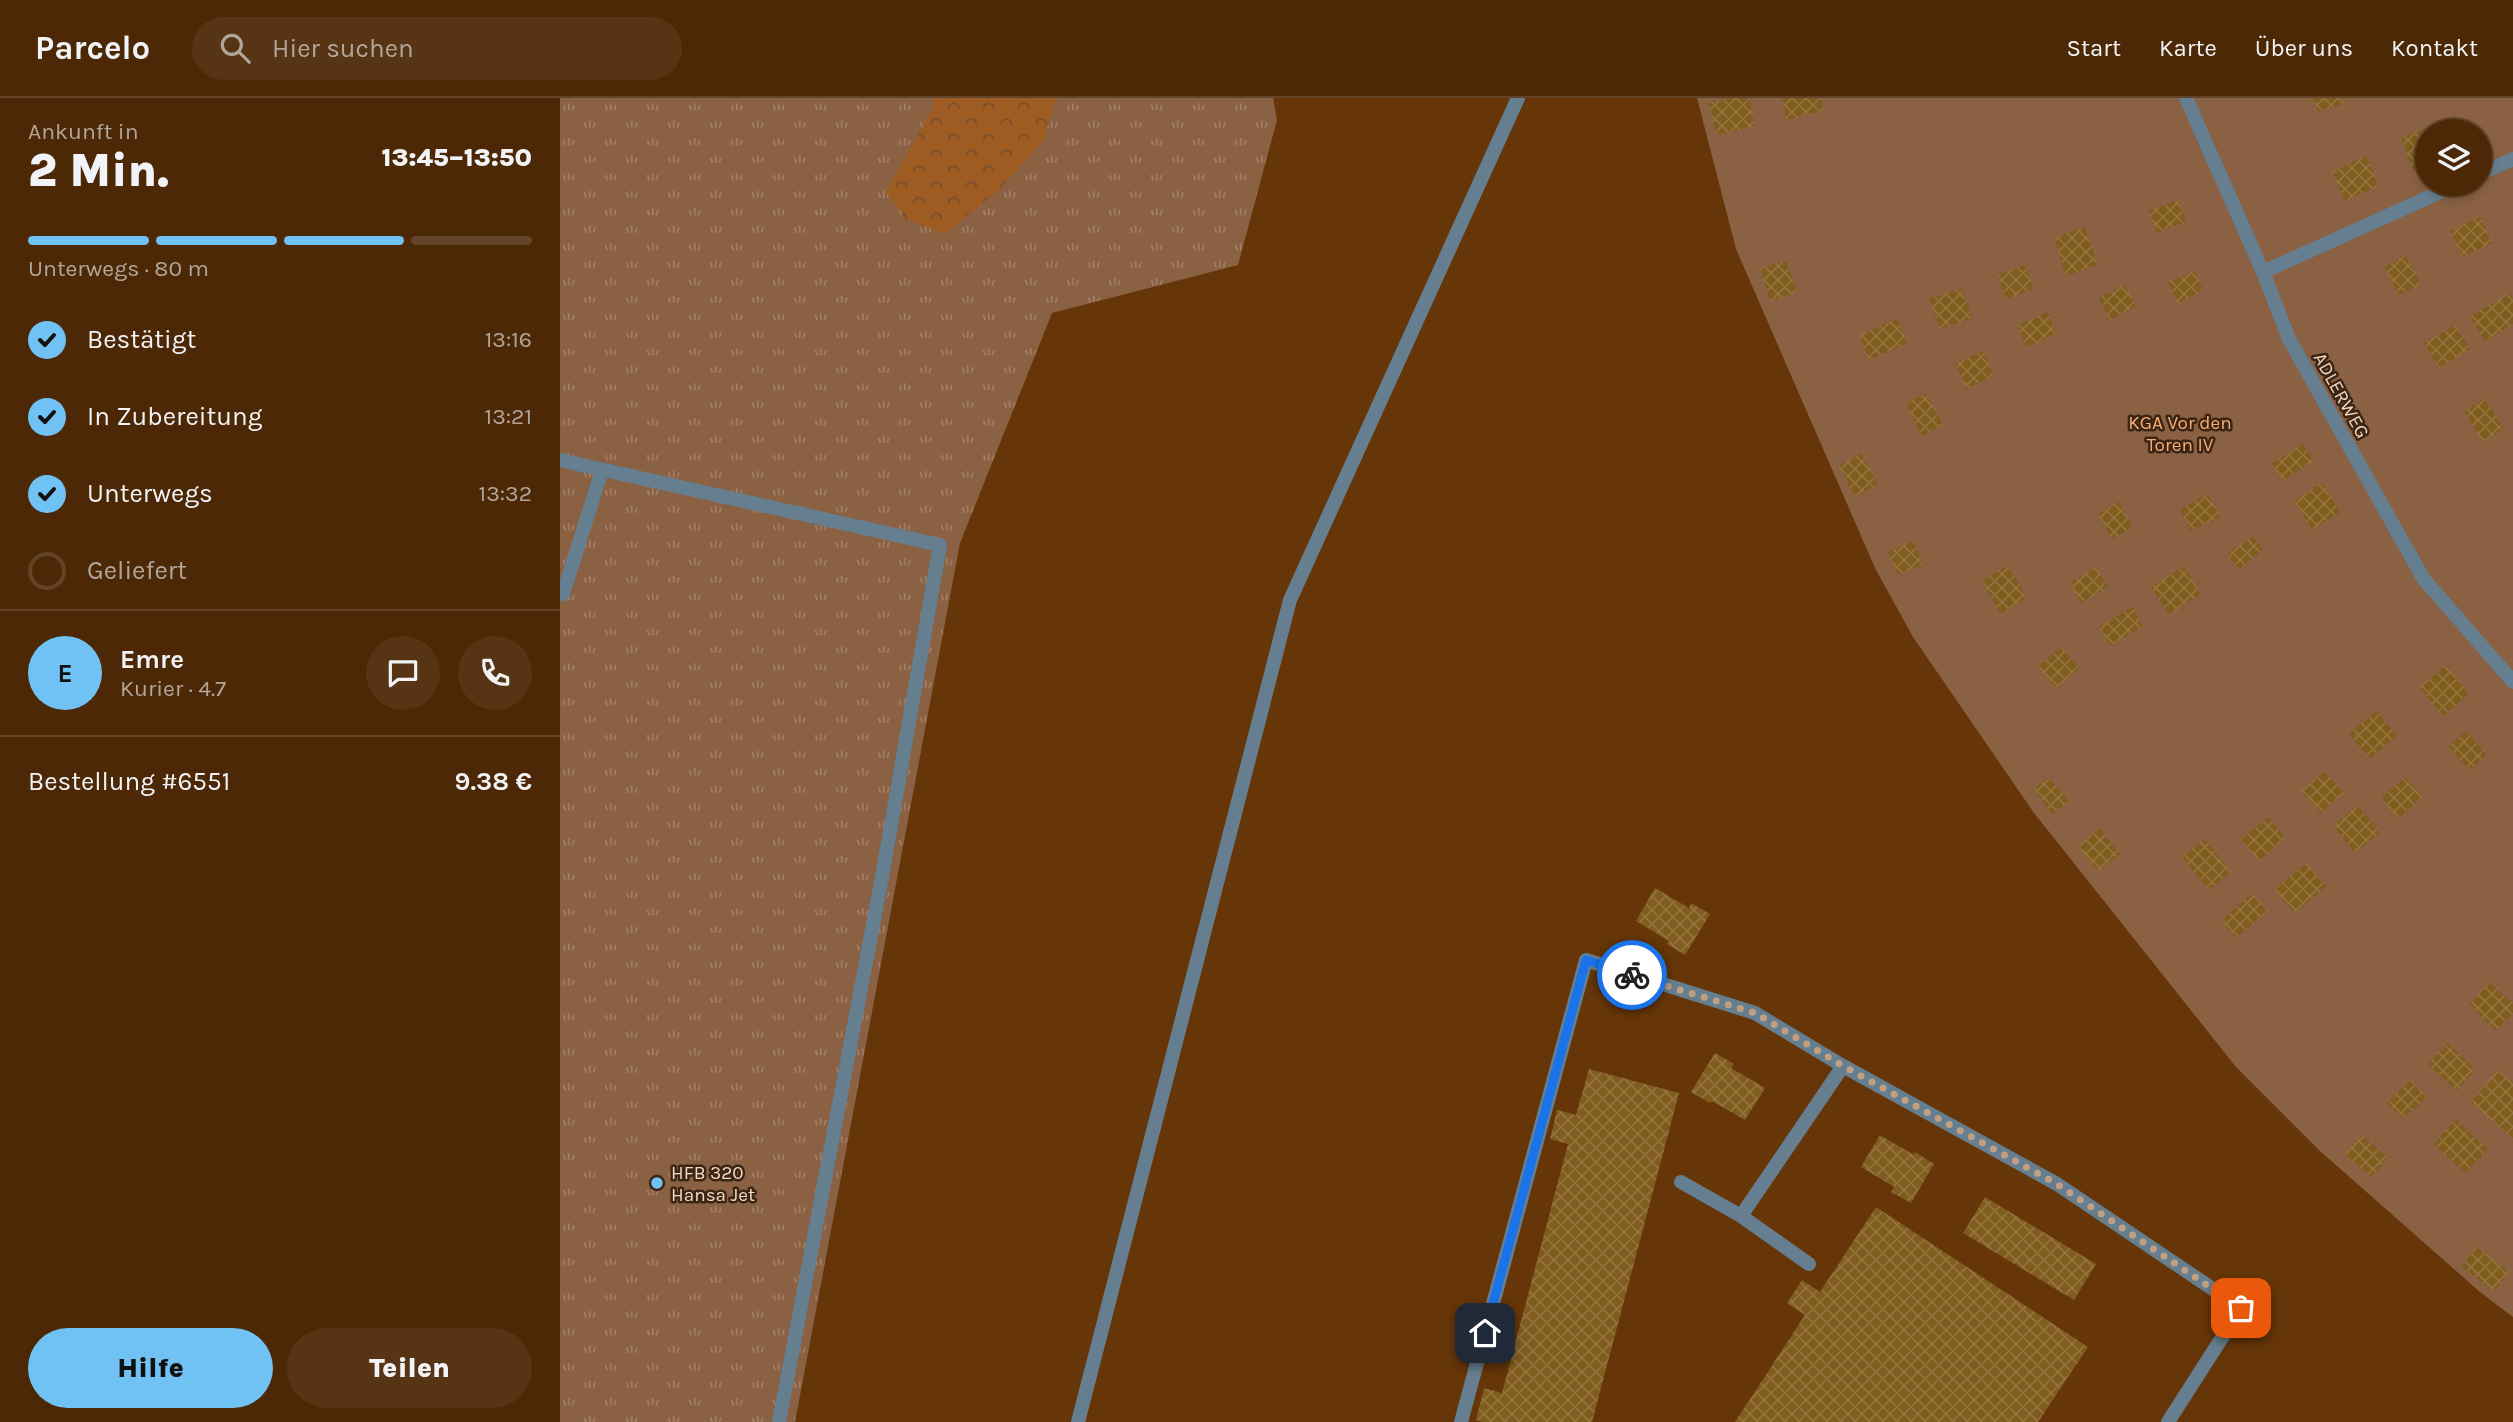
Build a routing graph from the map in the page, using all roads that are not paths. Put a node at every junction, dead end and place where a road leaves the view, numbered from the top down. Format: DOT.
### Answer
graph roads {
  1 [pos="1518,98"];
  2 [pos="2186,98"];
  3 [pos="2513,159"];
  4 [pos="2492,169"];
  5 [pos="2431,196"];
  6 [pos="2263,272"];
  7 [pos="560,460"];
  8 [pos="602,470"];
  9 [pos="563,594"];
  10 [pos="2513,682"];
  11 [pos="1843,1066"];
  12 [pos="1681,1182"];
  13 [pos="1741,1216"];
  14 [pos="1809,1264"];
  15 [pos="779,1422"];
  16 [pos="1078,1422"];
  17 [pos="1461,1422"];
  18 [pos="2168,1422"];
  1 -- 16 [label="lane"];
  2 -- 6 [label="lane, ADLERWEG"];
  3 -- 4 [label="lane"];
  5 -- 6 [label="lane"];
  6 -- 10 [label="lane, ADLERWEG"];
  7 -- 8 [label="lane"];
  8 -- 9 [label="lane"];
  8 -- 15 [label="lane"];
  11 -- 13 [label="lane"];
  11 -- 17 [label="lane"];
  11 -- 18 [label="lane"];
  12 -- 13 [label="lane"];
  13 -- 14 [label="lane"];
}
